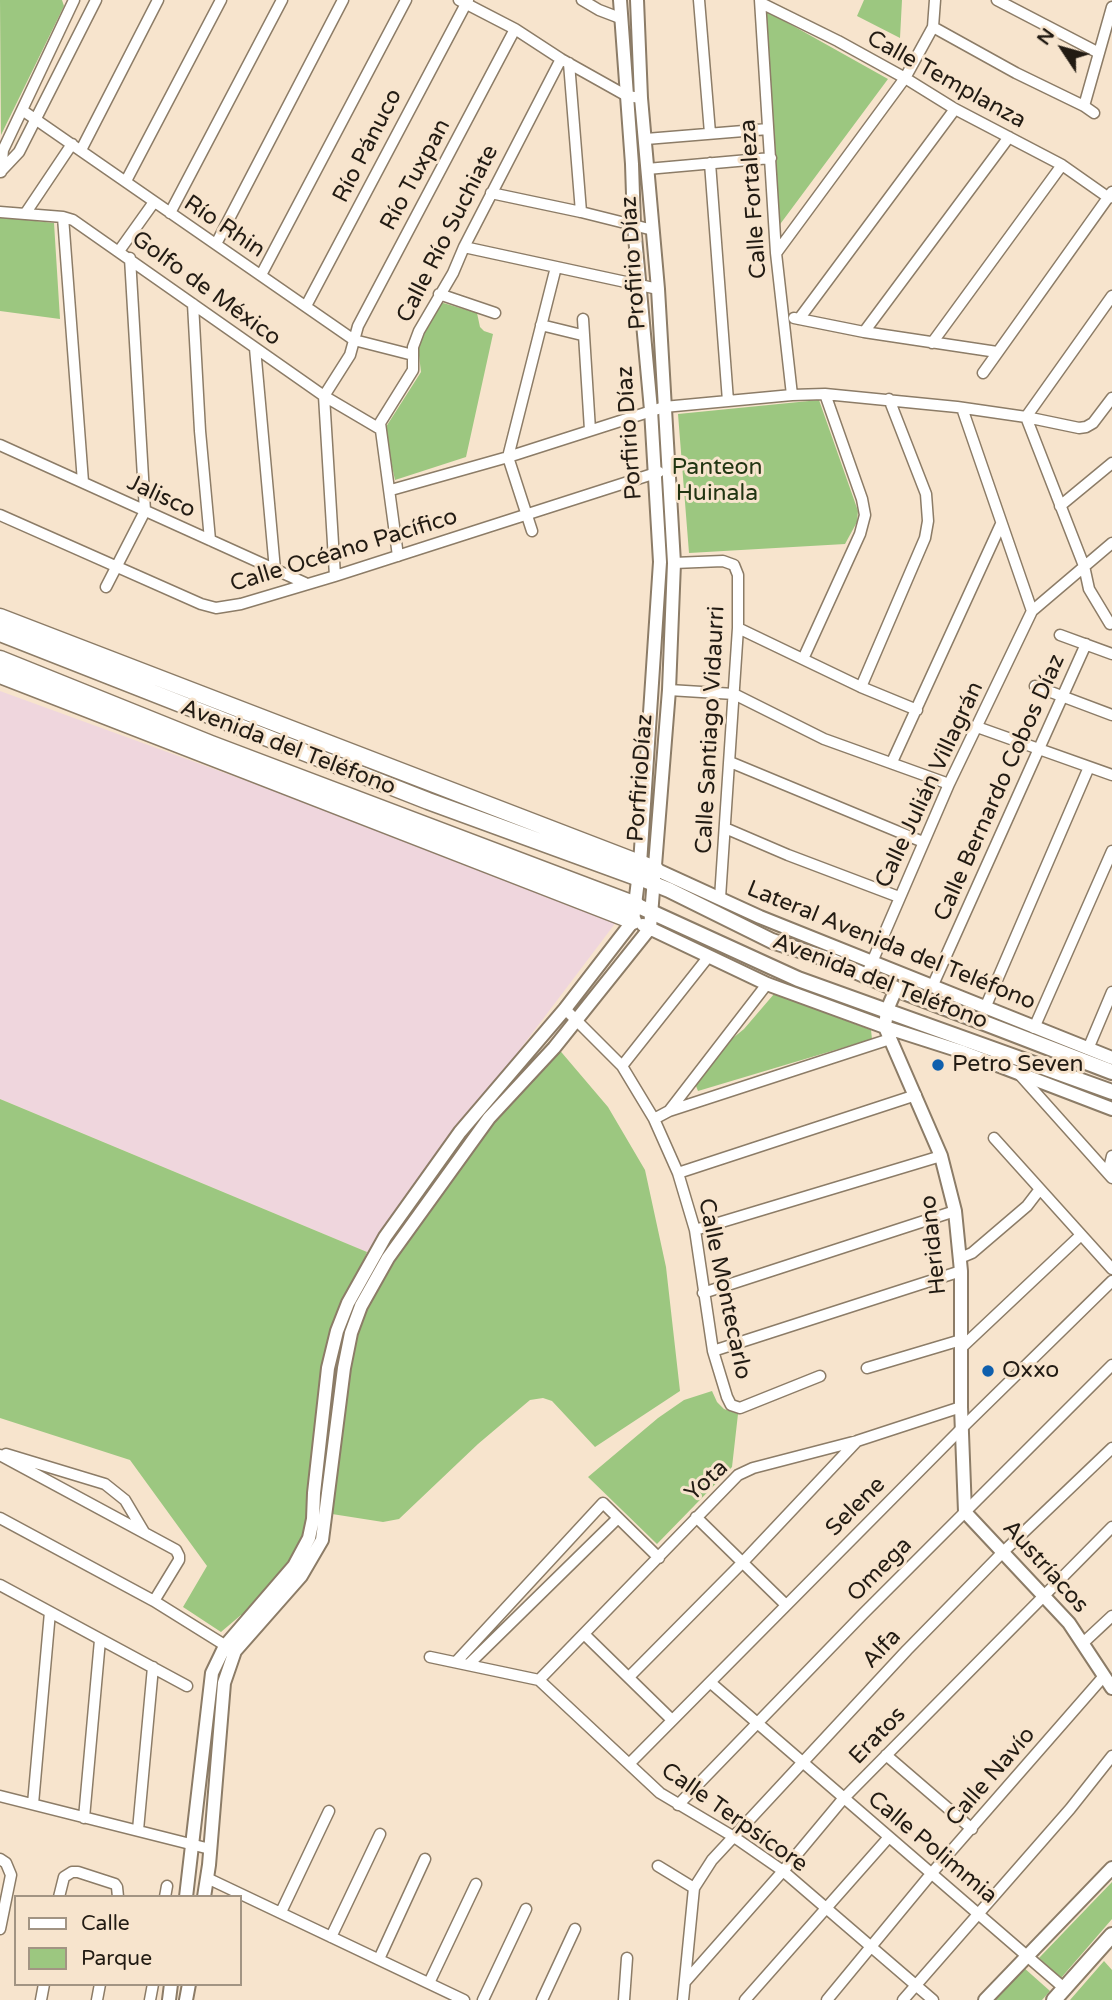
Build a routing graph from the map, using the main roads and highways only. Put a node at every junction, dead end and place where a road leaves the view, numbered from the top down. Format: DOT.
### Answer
graph roads {
  1 [pos="0,617"];
  2 [pos="0,633"];
  3 [pos="32,645"];
  4 [pos="0,659"];
  5 [pos="0,675"];
  6 [pos="25,677"];
  7 [pos="399,781"];
  8 [pos="449,842"];
  9 [pos="647,874"];
  10 [pos="635,913"];
  11 [pos="1112,1072"];
  12 [pos="1112,1092"];
  13 [pos="1112,1935"];
  14 [pos="1054,2000"];
  1 -- 7 [label="main road"];
  2 -- 3 [label="main road"];
  3 -- 6 [label="main road"];
  3 -- 7 [label="main road"];
  4 -- 6 [label="main road, Avenida del Teléfono"];
  5 -- 6 [label="main road"];
  6 -- 8 [label="main road, Avenida del Teléfono"];
  7 -- 9 [label="main road"];
  8 -- 10 [label="main road"];
  8 -- 10 [label="main road, Avenida del Teléfono"];
  9 -- 11 [label="main road, Avenida del Teléfono"];
  10 -- 12 [label="main road, Avenida del Teléfono"];
  13 -- 14 [label="main road"];
}
